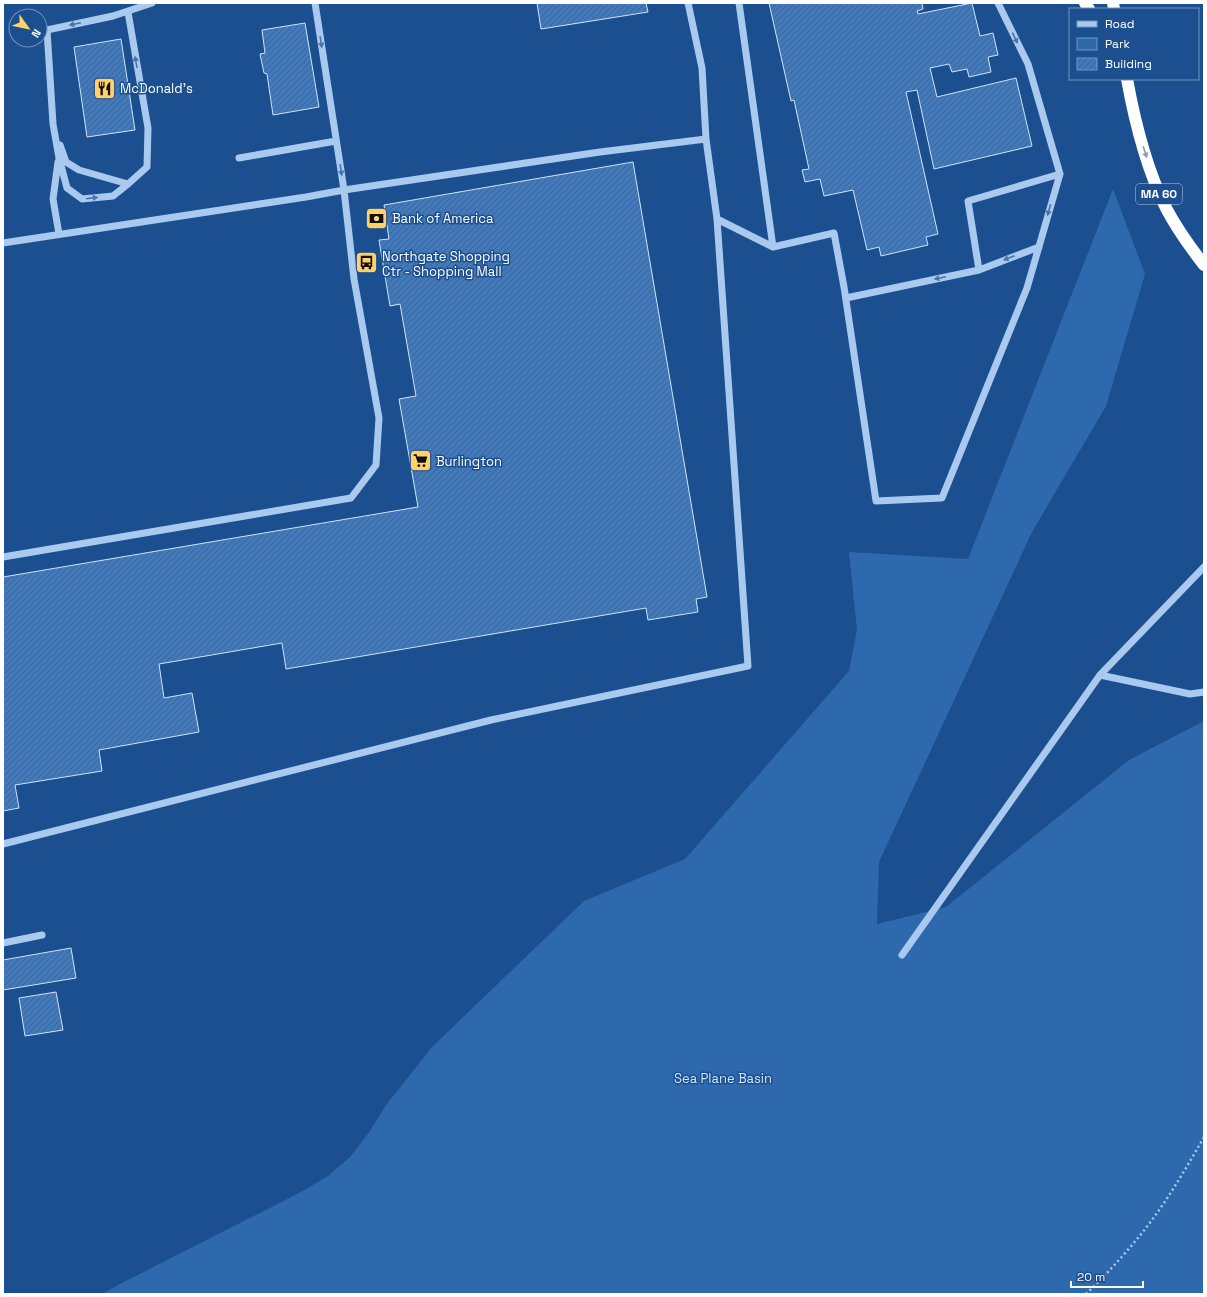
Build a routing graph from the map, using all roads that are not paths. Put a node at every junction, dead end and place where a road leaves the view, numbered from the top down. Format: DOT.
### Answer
graph roads {
  1 [pos="152,3"];
  2 [pos="315,3"];
  3 [pos="688,3"];
  4 [pos="739,3"];
  5 [pos="998,3"];
  6 [pos="128,12"];
  7 [pos="1122,80"];
  8 [pos="1127,80"];
  9 [pos="1134,115"];
  10 [pos="53,124"];
  11 [pos="706,139"];
  12 [pos="336,141"];
  13 [pos="59,158"];
  14 [pos="239,158"];
  15 [pos="1060,174"];
  16 [pos="128,184"];
  17 [pos="344,190"];
  18 [pos="717,220"];
  19 [pos="59,234"];
  20 [pos="3,243"];
  21 [pos="1039,246"];
  22 [pos="773,247"];
  23 [pos="1204,265"];
  24 [pos="978,270"];
  25 [pos="846,298"];
  26 [pos="3,557"];
  27 [pos="1204,567"];
  28 [pos="1100,675"];
  29 [pos="1204,692"];
  30 [pos="3,844"];
  31 [pos="42,935"];
  32 [pos="3,943"];
  33 [pos="902,955"];
  1 -- 6 [label="lane"];
  2 -- 12 [label="lane, one-way"];
  3 -- 11 [label="lane"];
  4 -- 22 [label="lane"];
  5 -- 15 [label="lane, one-way"];
  6 -- 10 [label="lane, one-way"];
  16 -- 6 [label="lane, one-way"];
  7 -- 9 [label="highway, MA 60"];
  8 -- 9 [label="highway"];
  9 -- 23 [label="highway, MA 60, one-way"];
  10 -- 13 [label="lane"];
  10 -- 16 [label="lane"];
  11 -- 17 [label="lane"];
  11 -- 18 [label="lane"];
  12 -- 14 [label="lane"];
  12 -- 17 [label="lane, one-way"];
  13 -- 16 [label="lane, one-way"];
  13 -- 19 [label="lane"];
  15 -- 21 [label="lane, one-way"];
  15 -- 24 [label="lane"];
  17 -- 19 [label="lane"];
  17 -- 26 [label="lane"];
  18 -- 22 [label="lane"];
  18 -- 30 [label="lane"];
  19 -- 20 [label="lane"];
  21 -- 24 [label="lane, one-way"];
  21 -- 25 [label="lane"];
  22 -- 25 [label="lane"];
  24 -- 25 [label="lane, one-way"];
  27 -- 28 [label="lane"];
  28 -- 29 [label="lane"];
  28 -- 33 [label="lane"];
  31 -- 32 [label="lane"];
}
